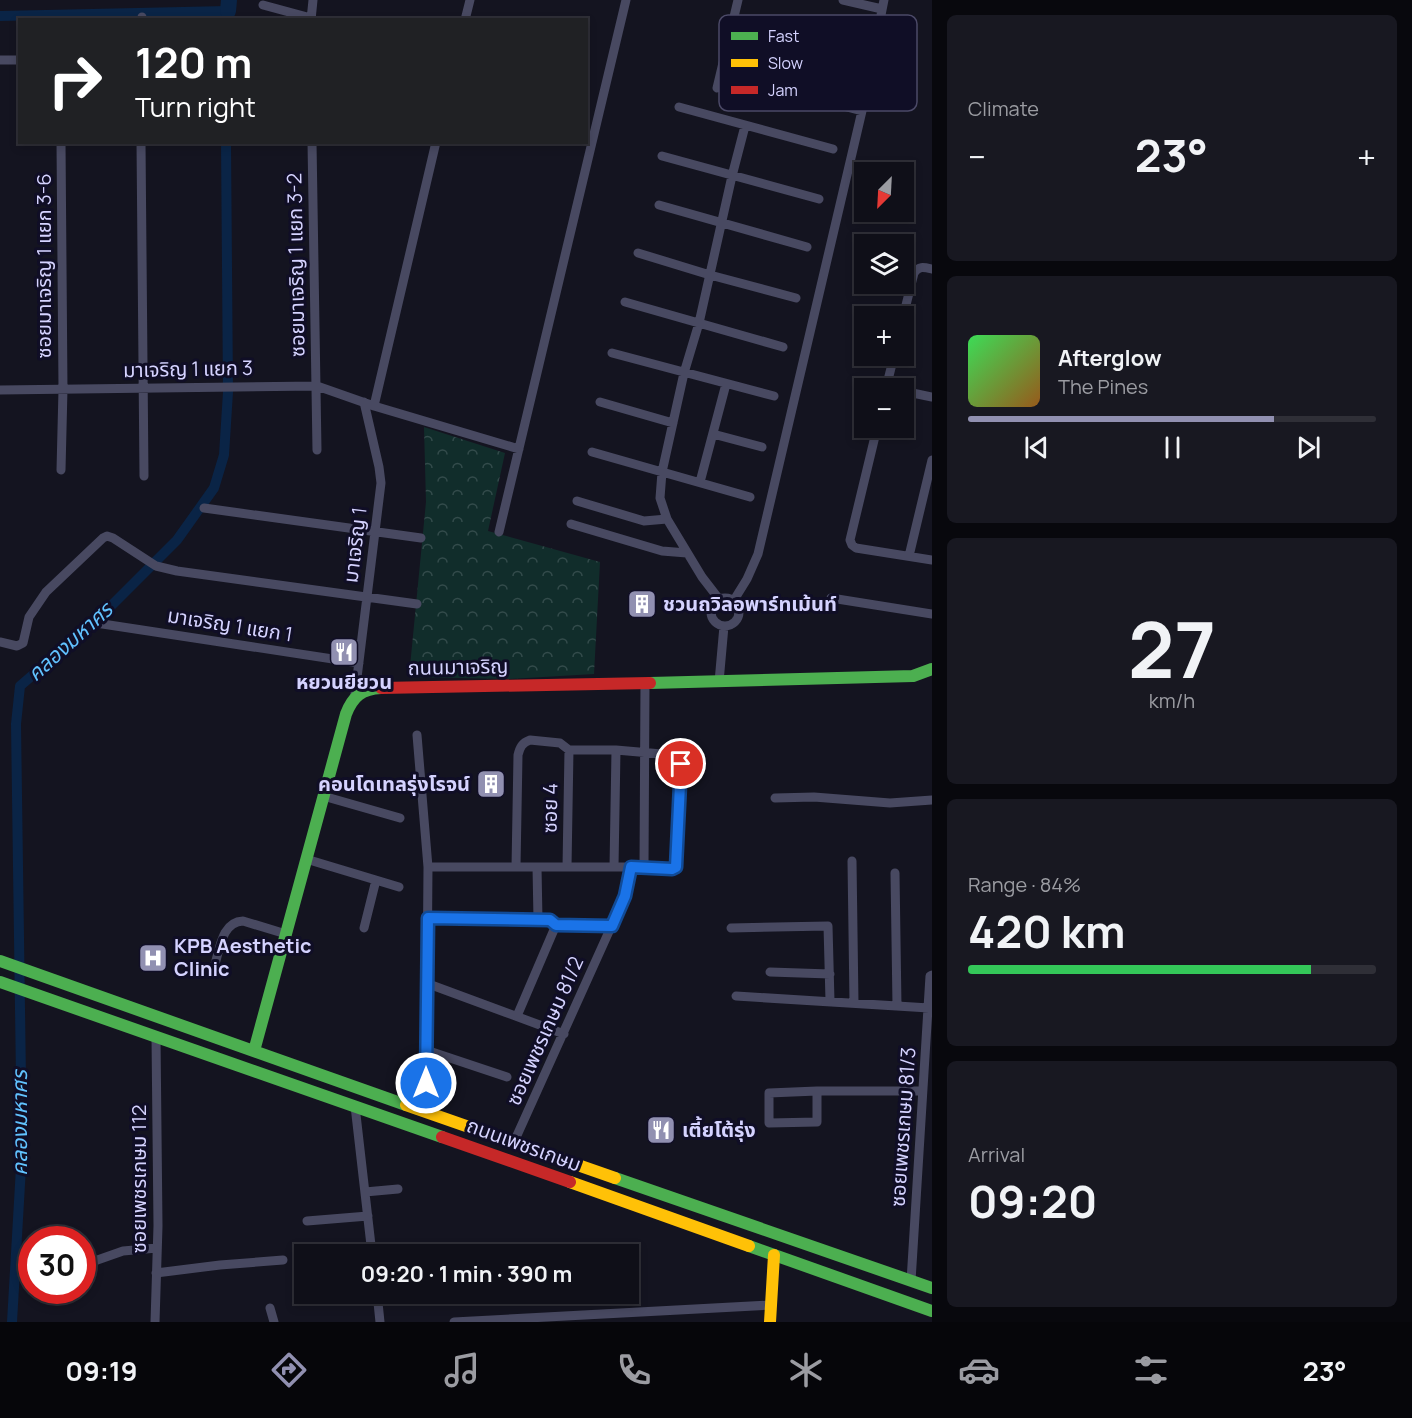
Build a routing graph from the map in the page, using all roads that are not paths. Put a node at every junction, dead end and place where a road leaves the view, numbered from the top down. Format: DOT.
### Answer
graph roads {
  1 [pos="313,0"];
  2 [pos="470,0"];
  3 [pos="626,0"];
  4 [pos="738,0"];
  5 [pos="843,0"];
  6 [pos="263,5"];
  7 [pos="883,5"];
  8 [pos="734,15"];
  9 [pos="308,18"];
  10 [pos="311,18"];
  11 [pos="466,18"];
  12 [pos="0,60"];
  13 [pos="18,60"];
  14 [pos="719,80"];
  15 [pos="717,88"];
  16 [pos="679,107"];
  17 [pos="862,111"];
  18 [pos="746,126"];
  19 [pos="61,144"];
  20 [pos="141,144"];
  21 [pos="312,144"];
  22 [pos="436,144"];
  23 [pos="833,149"];
  24 [pos="662,156"];
  25 [pos="732,176"];
  26 [pos="819,199"];
  27 [pos="659,205"];
  28 [pos="721,224"];
  29 [pos="807,247"];
  30 [pos="638,253"];
  31 [pos="932,269"];
  32 [pos="710,275"];
  33 [pos="796,298"];
  34 [pos="626,302"];
  35 [pos="906,306"];
  36 [pos="699,322"];
  37 [pos="783,347"];
  38 [pos="612,353"];
  39 [pos="684,372"];
  40 [pos="726,384"];
  41 [pos="317,386"];
  42 [pos="144,388"];
  43 [pos="63,389"];
  44 [pos="0,390"];
  45 [pos="914,393"];
  46 [pos="774,396"];
  47 [pos="932,397"];
  48 [pos="364,402"];
  49 [pos="600,402"];
  50 [pos="374,406"];
  51 [pos="673,423"];
  52 [pos="713,434"];
  53 [pos="875,438"];
  54 [pos="762,447"];
  55 [pos="519,449"];
  56 [pos="317,450"];
  57 [pos="592,452"];
  58 [pos="932,460"];
  59 [pos="61,470"];
  60 [pos="662,472"];
  61 [pos="144,476"];
  62 [pos="700,482"];
  63 [pos="750,497"];
  64 [pos="577,501"];
  65 [pos="204,508"];
  66 [pos="667,519"];
  67 [pos="571,524"];
  68 [pos="499,532"];
  69 [pos="375,533"];
  70 [pos="421,538"];
  71 [pos="687,553"];
  72 [pos="909,556"];
  73 [pos="932,560"];
  74 [pos="367,598"];
  75 [pos="719,598"];
  76 [pos="831,598"];
  77 [pos="734,600"];
  78 [pos="417,604"];
  79 [pos="932,614"];
  80 [pos="96,623"];
  81 [pos="724,626"];
  82 [pos="0,642"];
  83 [pos="359,663"];
  84 [pos="932,669"];
  85 [pos="719,682"];
  86 [pos="645,683"];
  87 [pos="355,694"];
  88 [pos="417,735"];
  89 [pos="569,750"];
  90 [pos="616,750"];
  91 [pos="644,752"];
  92 [pos="323,796"];
  93 [pos="775,798"];
  94 [pos="932,800"];
  95 [pos="400,818"];
  96 [pos="306,859"];
  97 [pos="852,861"];
  98 [pos="428,867"];
  99 [pos="516,867"];
  100 [pos="537,867"];
  101 [pos="567,867"];
  102 [pos="614,867"];
  103 [pos="631,867"];
  104 [pos="644,867"];
  105 [pos="896,873"];
  106 [pos="376,880"];
  107 [pos="399,886"];
  108 [pos="428,918"];
  109 [pos="538,920"];
  110 [pos="556,925"];
  111 [pos="612,926"];
  112 [pos="364,928"];
  113 [pos="731,928"];
  114 [pos="286,934"];
  115 [pos="0,961"];
  116 [pos="215,964"];
  117 [pos="770,972"];
  118 [pos="830,974"];
  119 [pos="932,975"];
  120 [pos="426,983"];
  121 [pos="5,984"];
  122 [pos="736,996"];
  123 [pos="830,1001"];
  124 [pos="854,1003"];
  125 [pos="897,1006"];
  126 [pos="929,1008"];
  127 [pos="517,1016"];
  128 [pos="564,1034"];
  129 [pos="156,1037"];
  130 [pos="426,1050"];
  131 [pos="254,1051"];
  132 [pos="248,1068"];
  133 [pos="507,1077"];
  134 [pos="922,1090"];
  135 [pos="817,1091"];
  136 [pos="355,1106"];
  137 [pos="426,1112"];
  138 [pos="920,1140"];
  139 [pos="932,1140"];
  140 [pos="514,1142"];
  141 [pos="398,1189"];
  142 [pos="365,1192"];
  143 [pos="368,1216"];
  144 [pos="307,1221"];
  145 [pos="371,1244"];
  146 [pos="157,1248"];
  147 [pos="774,1255"];
  148 [pos="96,1260"];
  149 [pos="283,1260"];
  150 [pos="156,1273"];
  151 [pos="911,1281"];
  152 [pos="932,1288"];
  153 [pos="378,1304"];
  154 [pos="771,1305"];
  155 [pos="270,1308"];
  156 [pos="932,1311"];
  157 [pos="155,1322"];
  158 [pos="274,1322"];
  159 [pos="380,1322"];
  160 [pos="454,1322"];
  161 [pos="770,1322"];
  1 -- 10 [label="street"];
  2 -- 11 [label="street"];
  3 -- 55 [label="street"];
  4 -- 8 [label="street"];
  5 -- 7 [label="street"];
  6 -- 9 [label="street"];
  12 -- 13 [label="street"];
  14 -- 15 [label="street"];
  16 -- 18 [label="street"];
  17 -- 77 [label="street"];
  18 -- 23 [label="street"];
  18 -- 25 [label="street"];
  19 -- 43 [label="street, ซอยมาเจริญ 1 แยก 3-6"];
  20 -- 42 [label="street"];
  21 -- 41 [label="street, ซอยมาเจริญ 1 แยก 3-2"];
  22 -- 50 [label="street"];
  24 -- 25 [label="street"];
  25 -- 26 [label="street"];
  25 -- 28 [label="street"];
  27 -- 28 [label="street"];
  28 -- 29 [label="street"];
  28 -- 32 [label="street"];
  30 -- 32 [label="street"];
  31 -- 35 [label="street"];
  32 -- 33 [label="street"];
  32 -- 36 [label="street"];
  34 -- 36 [label="street"];
  36 -- 37 [label="street"];
  36 -- 39 [label="street"];
  38 -- 39 [label="street"];
  39 -- 40 [label="street"];
  39 -- 51 [label="street"];
  40 -- 46 [label="street"];
  40 -- 52 [label="street"];
  41 -- 42 [label="street, มาเจริญ 1 แยก 3"];
  41 -- 48 [label="street, มาเจริญ 1 แยก 3"];
  41 -- 56 [label="street, ซอยมาเจริญ 1 แยก 3-2"];
  42 -- 43 [label="street, มาเจริญ 1 แยก 3"];
  42 -- 61 [label="street"];
  43 -- 44 [label="street, มาเจริญ 1 แยก 3"];
  43 -- 59 [label="street, ซอยมาเจริญ 1 แยก 3-6"];
  45 -- 47 [label="street"];
  48 -- 50 [label="street, มาเจริญ 1 แยก 3"];
  48 -- 69 [label="street, มาเจริญ 1"];
  49 -- 51 [label="street"];
  50 -- 55 [label="street, มาเจริญ 1 แยก 3"];
  51 -- 60 [label="street"];
  52 -- 54 [label="street"];
  52 -- 62 [label="street"];
  53 -- 72 [label="street"];
  55 -- 68 [label="street"];
  57 -- 60 [label="street"];
  58 -- 72 [label="street"];
  60 -- 62 [label="street"];
  60 -- 66 [label="street"];
  62 -- 63 [label="street"];
  64 -- 66 [label="street"];
  65 -- 69 [label="street"];
  66 -- 71 [label="street"];
  67 -- 71 [label="street"];
  69 -- 70 [label="street"];
  69 -- 74 [label="street, มาเจริญ 1"];
  71 -- 75 [label="street"];
  72 -- 73 [label="street"];
  74 -- 78 [label="street"];
  74 -- 82 [label="street"];
  74 -- 83 [label="street, มาเจริญ 1"];
  75 -- 77 [label="street"];
  75 -- 81 [label="street"];
  76 -- 79 [label="street"];
  77 -- 81 [label="street"];
  80 -- 83 [label="street, มาเจริญ 1 แยก 1"];
  81 -- 85 [label="street"];
  83 -- 87 [label="street, มาเจริญ 1"];
  84 -- 85 [label="main road, ถนนมาเจริญ"];
  85 -- 86 [label="main road, ถนนมาเจริญ"];
  86 -- 87 [label="main road, ถนนมาเจริญ"];
  86 -- 91 [label="street"];
  87 -- 92 [label="main road"];
  88 -- 98 [label="street"];
  89 -- 90 [label="street"];
  89 -- 99 [label="street"];
  89 -- 101 [label="street, ซอย 4"];
  90 -- 91 [label="street"];
  90 -- 102 [label="street"];
  91 -- 104 [label="street"];
  91 -- 104 [label="street"];
  92 -- 95 [label="street"];
  92 -- 96 [label="main road"];
  93 -- 94 [label="street"];
  96 -- 106 [label="street"];
  96 -- 114 [label="main road"];
  97 -- 124 [label="street"];
  98 -- 99 [label="street"];
  98 -- 108 [label="street"];
  99 -- 100 [label="street"];
  100 -- 101 [label="street"];
  100 -- 109 [label="street"];
  101 -- 102 [label="street"];
  102 -- 103 [label="street"];
  103 -- 104 [label="street"];
  103 -- 111 [label="street, ซอยเพชรเกษม 81/2"];
  105 -- 125 [label="street"];
  106 -- 107 [label="street"];
  106 -- 112 [label="street"];
  108 -- 109 [label="street"];
  108 -- 120 [label="street"];
  109 -- 110 [label="street"];
  110 -- 111 [label="street"];
  110 -- 127 [label="street"];
  111 -- 128 [label="street, ซอยเพชรเกษม 81/2"];
  113 -- 118 [label="street"];
  114 -- 116 [label="street"];
  114 -- 131 [label="main road"];
  115 -- 131 [label="main road, ถนนเพชรเกษม"];
  117 -- 118 [label="street"];
  118 -- 123 [label="street"];
  119 -- 126 [label="street, ซอยเพชรเกษม 81/3"];
  120 -- 127 [label="street"];
  120 -- 130 [label="street"];
  121 -- 129 [label="main road, ถนนเพชรเกษม"];
  122 -- 123 [label="street"];
  123 -- 124 [label="street"];
  124 -- 125 [label="street"];
  125 -- 126 [label="street"];
  126 -- 134 [label="street, ซอยเพชรเกษม 81/3"];
  127 -- 128 [label="street"];
  128 -- 140 [label="street, ซอยเพชรเกษม 81/2"];
  129 -- 132 [label="main road, ถนนเพชรเกษม"];
  129 -- 146 [label="street, ซอยเพชรเกษม 112"];
  130 -- 133 [label="street"];
  130 -- 137 [label="street"];
  131 -- 132 [label="main road"];
  131 -- 137 [label="main road, ถนนเพชรเกษม"];
  132 -- 136 [label="main road, ถนนเพชรเกษม"];
  134 -- 135 [label="street"];
  134 -- 138 [label="street, ซอยเพชรเกษม 81/3"];
  135 -- 135 [label="street"];
  136 -- 142 [label="street"];
  136 -- 147 [label="main road, ถนนเพชรเกษม"];
  137 -- 140 [label="main road, ถนนเพชรเกษม"];
  138 -- 139 [label="street"];
  138 -- 151 [label="street, ซอยเพชรเกษม 81/3"];
  140 -- 151 [label="main road, ถนนเพชรเกษม"];
  141 -- 142 [label="street"];
  142 -- 143 [label="street"];
  143 -- 144 [label="street"];
  143 -- 145 [label="street"];
  146 -- 148 [label="street"];
  146 -- 150 [label="street, ซอยเพชรเกษม 112"];
  147 -- 154 [label="main road"];
  147 -- 156 [label="main road, ถนนเพชรเกษม"];
  149 -- 150 [label="street"];
  150 -- 157 [label="street, ซอยเพชรเกษม 112"];
  151 -- 152 [label="main road, ถนนเพชรเกษม"];
  153 -- 159 [label="street"];
  154 -- 160 [label="street"];
  154 -- 161 [label="main road"];
  155 -- 158 [label="street"];
}
